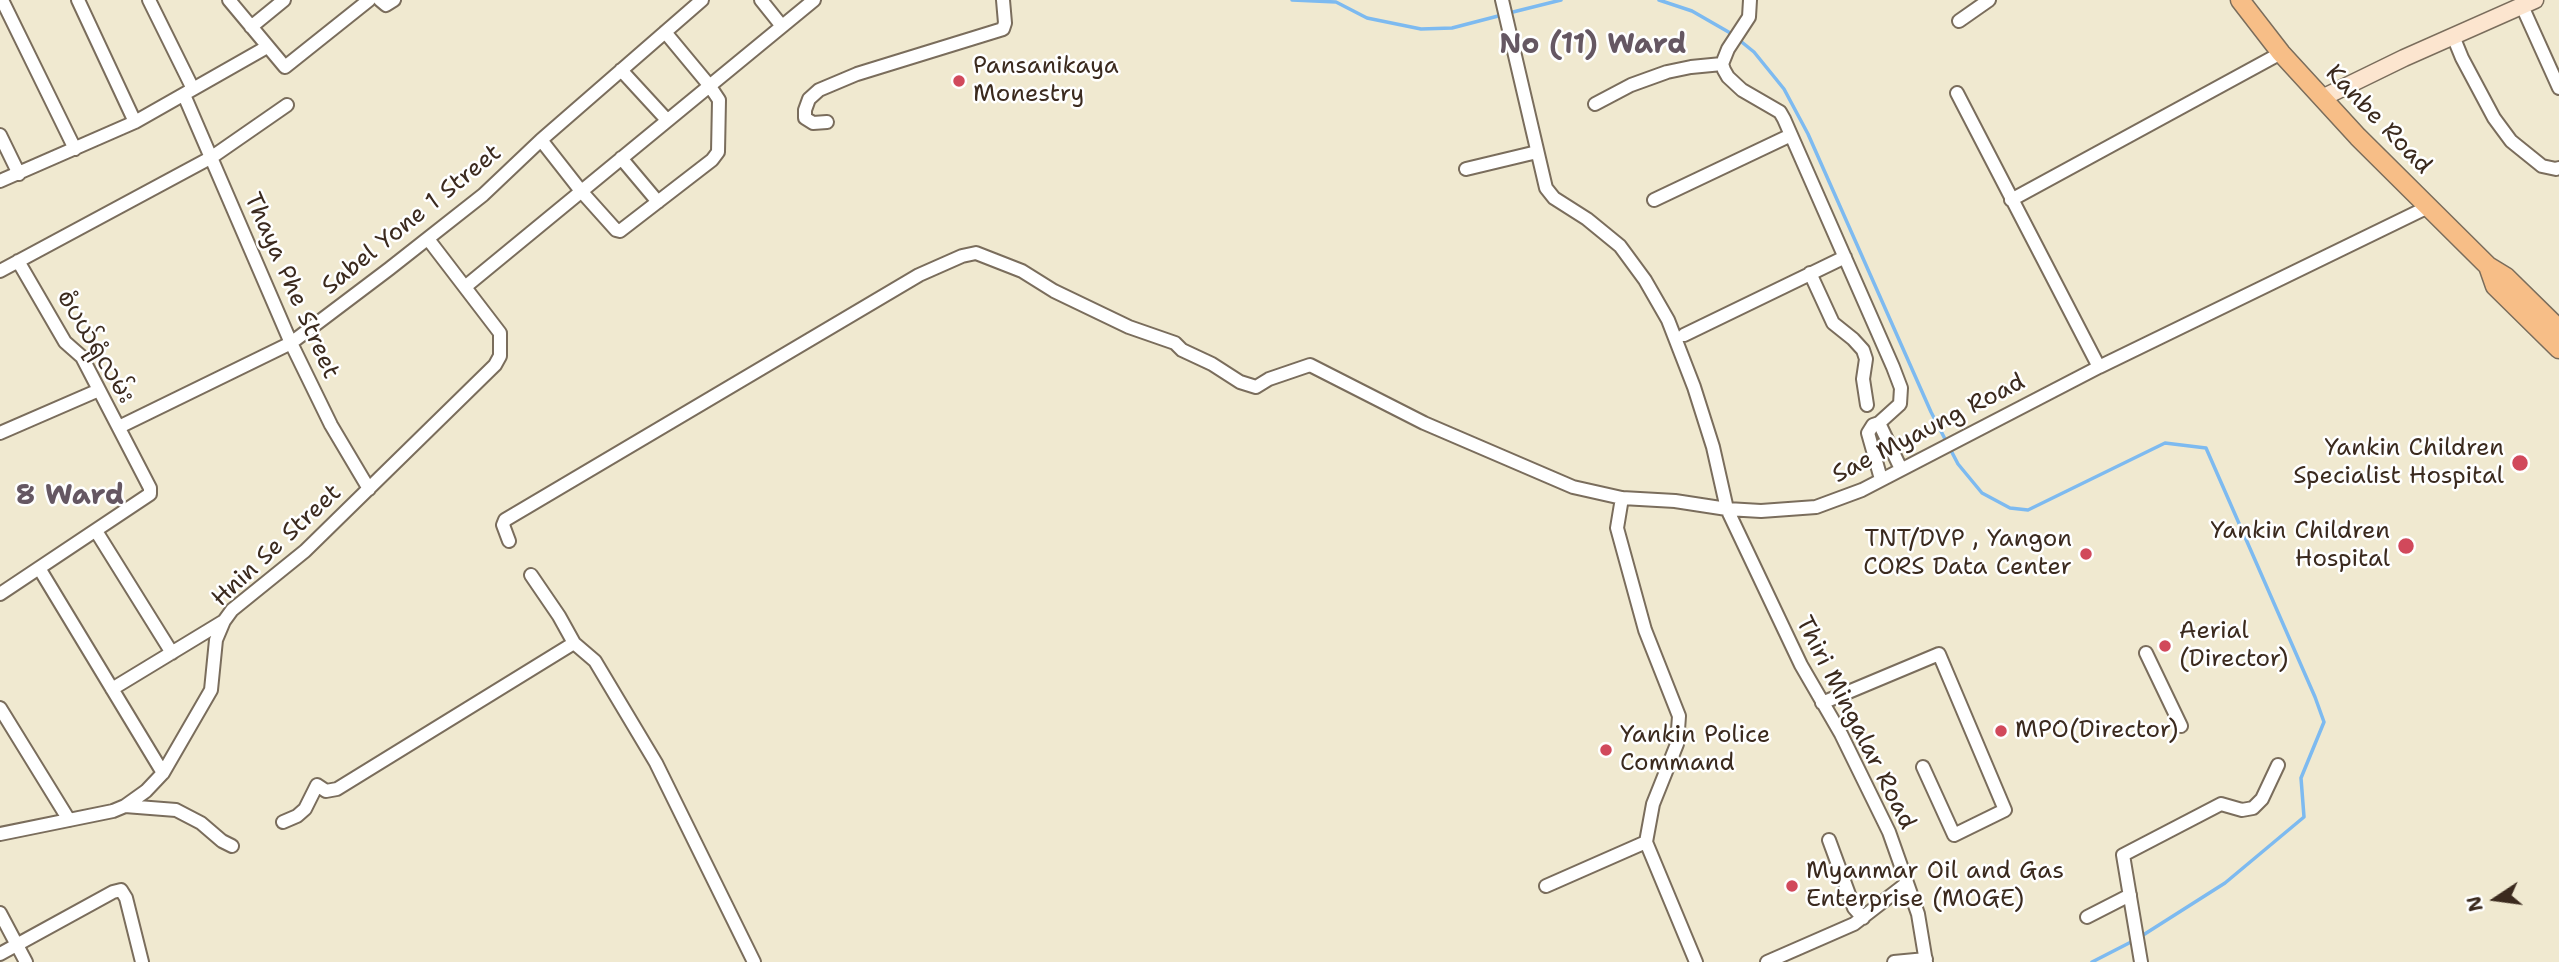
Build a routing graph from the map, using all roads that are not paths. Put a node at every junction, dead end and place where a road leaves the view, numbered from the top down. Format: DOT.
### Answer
graph roads {
  1 [pos="2,0"];
  2 [pos="78,0"];
  3 [pos="149,0"];
  4 [pos="229,0"];
  5 [pos="284,0"];
  6 [pos="369,0"];
  7 [pos="702,0"];
  8 [pos="761,0"];
  9 [pos="814,0"];
  10 [pos="1003,0"];
  11 [pos="1502,0"];
  12 [pos="1751,0"];
  13 [pos="1989,0"];
  14 [pos="2240,0"];
  15 [pos="2528,3"];
  16 [pos="1959,21"];
  17 [pos="781,25"];
  18 [pos="251,27"];
  19 [pos="665,32"];
  20 [pos="2454,36"];
  21 [pos="267,47"];
  22 [pos="2281,53"];
  23 [pos="1722,64"];
  24 [pos="621,70"];
  25 [pos="709,85"];
  26 [pos="2559,88"];
  27 [pos="189,92"];
  28 [pos="1957,93"];
  29 [pos="2322,98"];
  30 [pos="1595,104"];
  31 [pos="287,105"];
  32 [pos="667,120"];
  33 [pos="135,122"];
  34 [pos="827,122"];
  35 [pos="0,135"];
  36 [pos="1791,135"];
  37 [pos="541,140"];
  38 [pos="75,149"];
  39 [pos="1537,152"];
  40 [pos="212,157"];
  41 [pos="621,158"];
  42 [pos="2559,168"];
  43 [pos="1466,169"];
  44 [pos="19,174"];
  45 [pos="0,181"];
  46 [pos="582,191"];
  47 [pos="1654,200"];
  48 [pos="2011,200"];
  49 [pos="658,202"];
  50 [pos="2428,207"];
  51 [pos="428,239"];
  52 [pos="1845,257"];
  53 [pos="18,261"];
  54 [pos="2487,266"];
  55 [pos="0,271"];
  56 [pos="1810,273"];
  57 [pos="465,287"];
  58 [pos="2559,329"];
  59 [pos="1684,334"];
  60 [pos="291,342"];
  61 [pos="2559,349"];
  62 [pos="2099,367"];
  63 [pos="99,390"];
  64 [pos="1867,405"];
  65 [pos="1879,423"];
  66 [pos="119,427"];
  67 [pos="0,433"];
  68 [pos="1901,469"];
  69 [pos="1881,480"];
  70 [pos="369,489"];
  71 [pos="1622,498"];
  72 [pos="1727,509"];
  73 [pos="96,531"];
  74 [pos="509,541"];
  75 [pos="39,568"];
  76 [pos="531,575"];
  77 [pos="0,594"];
  78 [pos="224,621"];
  79 [pos="574,643"];
  80 [pos="172,653"];
  81 [pos="2146,653"];
  82 [pos="112,689"];
  83 [pos="1822,703"];
  84 [pos="0,708"];
  85 [pos="2181,726"];
  86 [pos="2278,765"];
  87 [pos="1923,767"];
  88 [pos="163,773"];
  89 [pos="124,806"];
  90 [pos="69,820"];
  91 [pos="284,822"];
  92 [pos="0,834"];
  93 [pos="1829,840"];
  94 [pos="1646,842"];
  95 [pos="232,846"];
  96 [pos="1907,883"];
  97 [pos="1546,886"];
  98 [pos="2130,895"];
  99 [pos="0,913"];
  100 [pos="2087,917"];
  101 [pos="1863,918"];
  102 [pos="18,945"];
  103 [pos="0,954"];
  104 [pos="1926,961"];
  105 [pos="26,962"];
  106 [pos="142,962"];
  107 [pos="754,962"];
  108 [pos="1696,962"];
  109 [pos="1767,962"];
  110 [pos="1894,962"];
  111 [pos="2141,962"];
  1 -- 38 [label="street"];
  2 -- 33 [label="street"];
  3 -- 27 [label="street, Thaya Phe Street"];
  4 -- 18 [label="street"];
  5 -- 18 [label="street"];
  6 -- 21 [label="street"];
  7 -- 19 [label="street, Sabel Yone 1 Street"];
  8 -- 17 [label="street"];
  9 -- 17 [label="street"];
  10 -- 34 [label="street"];
  11 -- 39 [label="street, Thiri Mingalar Road"];
  12 -- 23 [label="street"];
  13 -- 16 [label="street"];
  14 -- 22 [label="main road, Kanbe Road"];
  15 -- 20 [label="main road"];
  15 -- 26 [label="street"];
  17 -- 25 [label="street"];
  18 -- 21 [label="street"];
  19 -- 24 [label="street, Sabel Yone 1 Street"];
  19 -- 25 [label="street"];
  20 -- 29 [label="main road"];
  20 -- 42 [label="street"];
  21 -- 27 [label="street"];
  22 -- 29 [label="main road, Kanbe Road"];
  22 -- 48 [label="street"];
  23 -- 30 [label="street"];
  23 -- 36 [label="street"];
  24 -- 32 [label="street"];
  24 -- 37 [label="street, Sabel Yone 1 Street"];
  25 -- 32 [label="street"];
  25 -- 49 [label="street"];
  27 -- 33 [label="street"];
  27 -- 40 [label="street, Thaya Phe Street"];
  28 -- 48 [label="street"];
  29 -- 50 [label="main road, Kanbe Road"];
  31 -- 40 [label="street"];
  32 -- 41 [label="street"];
  33 -- 38 [label="street"];
  35 -- 44 [label="street"];
  36 -- 47 [label="street"];
  36 -- 52 [label="street"];
  37 -- 46 [label="street"];
  37 -- 51 [label="street, Sabel Yone 1 Street"];
  38 -- 44 [label="street"];
  39 -- 43 [label="street"];
  39 -- 72 [label="street, Thiri Mingalar Road"];
  40 -- 53 [label="street"];
  40 -- 60 [label="street, Thaya Phe Street"];
  41 -- 46 [label="street"];
  41 -- 49 [label="street"];
  44 -- 45 [label="street"];
  46 -- 49 [label="street"];
  46 -- 57 [label="street"];
  48 -- 62 [label="street"];
  50 -- 54 [label="main road, Kanbe Road"];
  50 -- 62 [label="street, Sae Myaung Road"];
  51 -- 57 [label="street, Hnin Se Street"];
  51 -- 60 [label="street, Sabel Yone 1 Street"];
  52 -- 56 [label="street"];
  52 -- 65 [label="street"];
  53 -- 55 [label="street"];
  53 -- 63 [label="street, စံပယ်ရုံလမ်း"];
  54 -- 58 [label="main road, Kanbe Road"];
  54 -- 61 [label="main road, Kanbe Road"];
  56 -- 59 [label="street"];
  56 -- 64 [label="street"];
  57 -- 70 [label="street, Hnin Se Street"];
  60 -- 66 [label="street, Sabel Yone 1 Street"];
  60 -- 70 [label="street, Thaya Phe Street"];
  62 -- 68 [label="street, Sae Myaung Road"];
  63 -- 66 [label="street, စံပယ်ရုံလမ်း"];
  63 -- 67 [label="street"];
  65 -- 68 [label="street"];
  65 -- 69 [label="street"];
  66 -- 73 [label="street, စံပယ်ရုံလမ်း"];
  68 -- 69 [label="street, Sae Myaung Road"];
  69 -- 72 [label="street, Sae Myaung Road"];
  70 -- 78 [label="street, Hnin Se Street"];
  71 -- 72 [label="street, Sae Myaung Road"];
  71 -- 74 [label="street, Sae Myaung Road"];
  71 -- 94 [label="street"];
  72 -- 83 [label="street, Thiri Mingalar Road"];
  73 -- 75 [label="street"];
  73 -- 80 [label="street"];
  75 -- 77 [label="street"];
  75 -- 82 [label="street"];
  76 -- 79 [label="street"];
  78 -- 80 [label="street"];
  78 -- 88 [label="street, Hnin Se Street"];
  79 -- 91 [label="street"];
  79 -- 107 [label="street"];
  80 -- 82 [label="street"];
  81 -- 85 [label="street"];
  82 -- 88 [label="street"];
  83 -- 87 [label="street"];
  83 -- 96 [label="street, Thiri Mingalar Road"];
  84 -- 90 [label="street"];
  86 -- 98 [label="street"];
  88 -- 89 [label="street, Hnin Se Street"];
  89 -- 90 [label="street, Hnin Se Street"];
  89 -- 95 [label="street"];
  90 -- 92 [label="street, Hnin Se Street"];
  93 -- 101 [label="street"];
  94 -- 97 [label="street"];
  94 -- 108 [label="street"];
  96 -- 101 [label="street"];
  96 -- 104 [label="street, Thiri Mingalar Road"];
  98 -- 100 [label="street"];
  98 -- 111 [label="street"];
  99 -- 102 [label="street"];
  101 -- 109 [label="street"];
  102 -- 103 [label="street"];
  102 -- 105 [label="street"];
  102 -- 106 [label="street"];
  104 -- 110 [label="street"];
}
